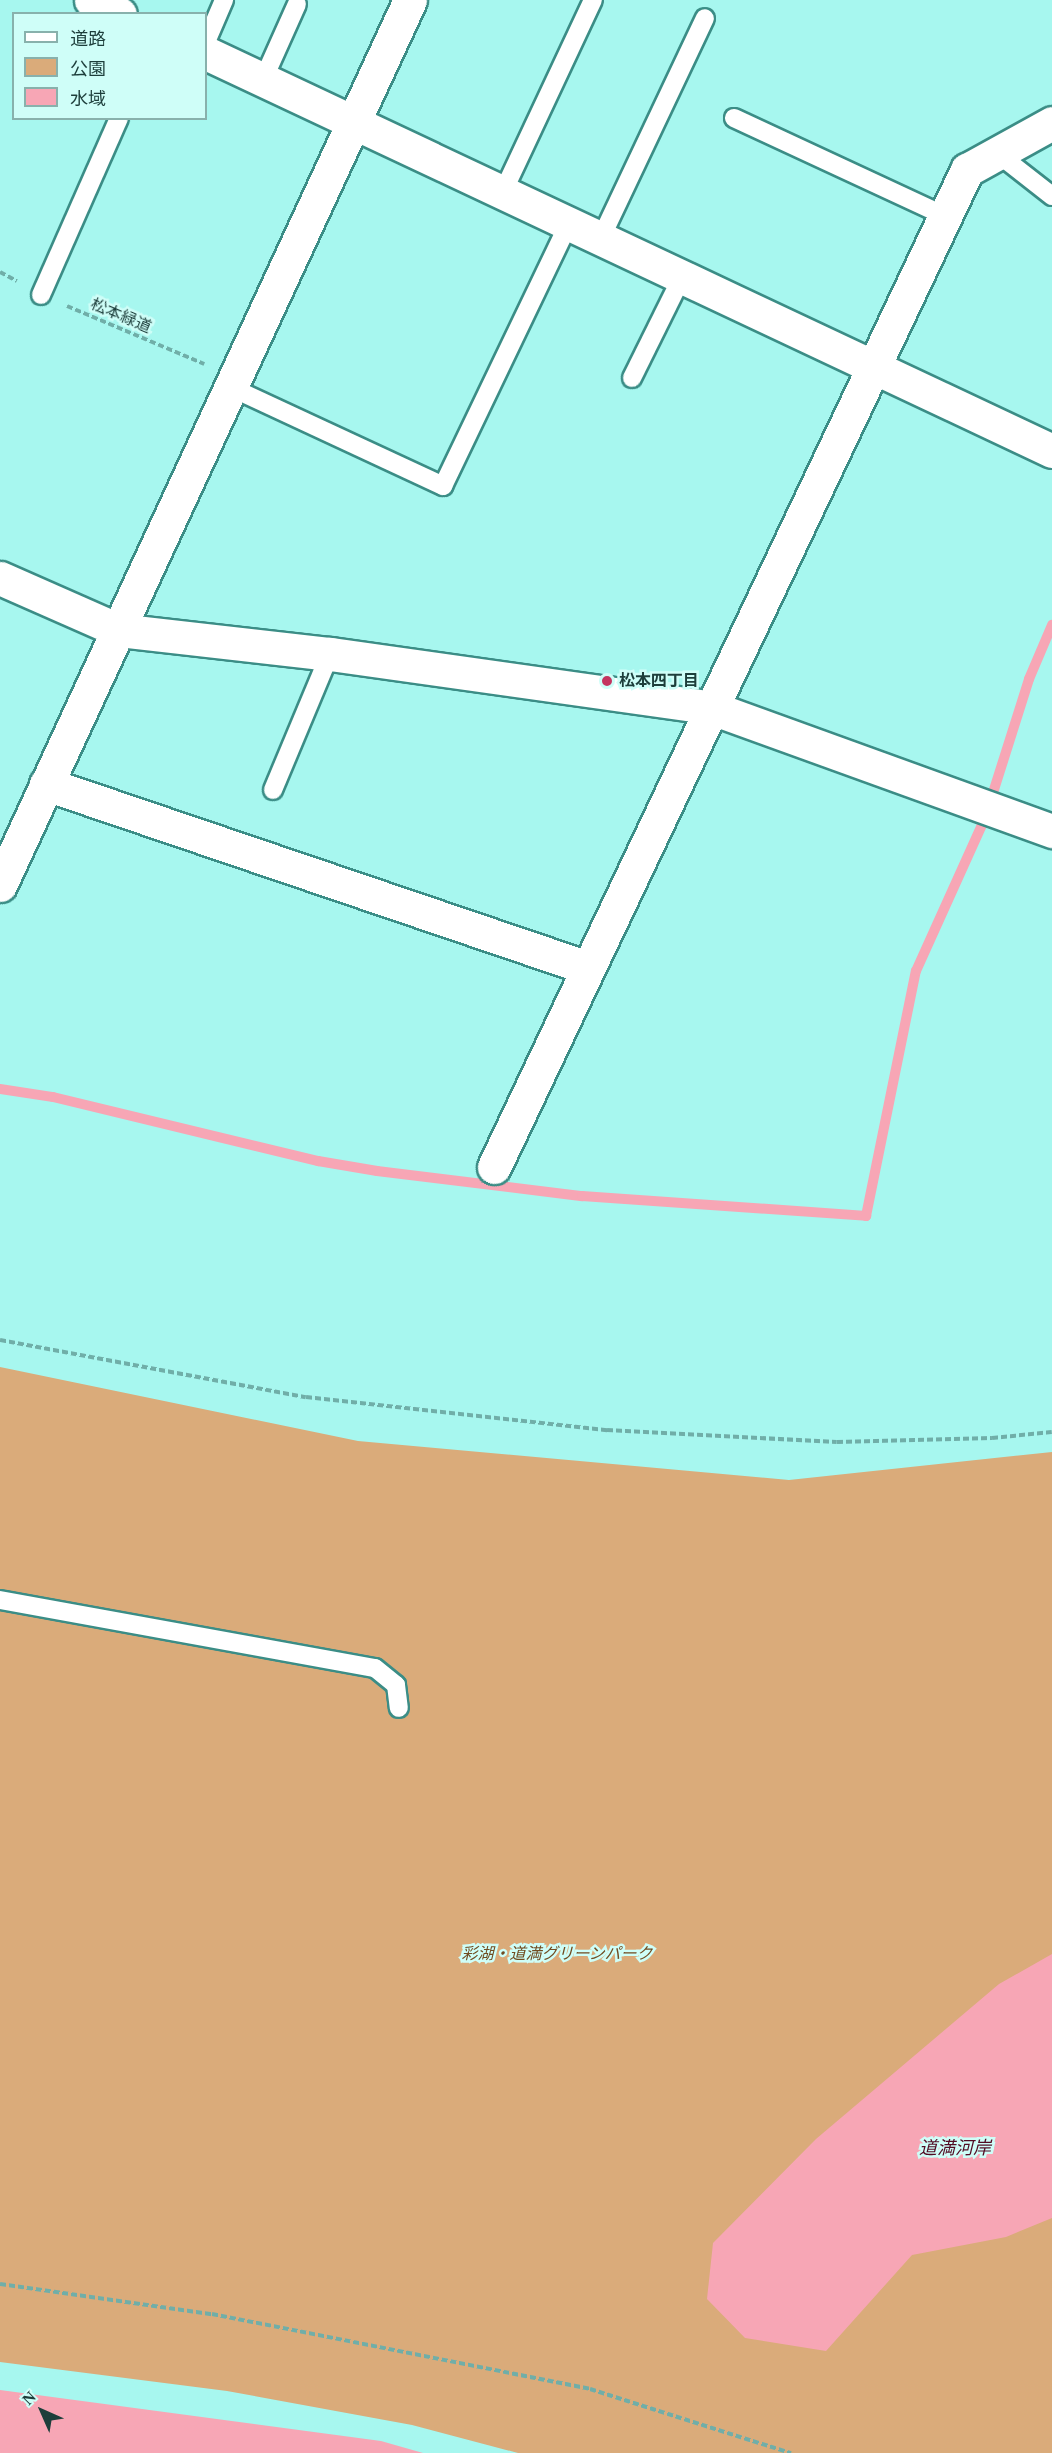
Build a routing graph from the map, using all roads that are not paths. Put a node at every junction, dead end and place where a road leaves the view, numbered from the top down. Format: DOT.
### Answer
graph roads {
  1 [pos="224,0"];
  2 [pos="410,0"];
  3 [pos="593,0"];
  4 [pos="297,4"];
  5 [pos="705,18"];
  6 [pos="207,40"];
  7 [pos="207,53"];
  8 [pos="262,80"];
  9 [pos="734,118"];
  10 [pos="118,120"];
  11 [pos="353,122"];
  12 [pos="1052,123"];
  13 [pos="997,153"];
  14 [pos="503,192"];
  15 [pos="1052,196"];
  16 [pos="945,216"];
  17 [pos="569,224"];
  18 [pos="601,238"];
  19 [pos="682,277"];
  20 [pos="40,295"];
  21 [pos="873,367"];
  22 [pos="632,378"];
  23 [pos="232,382"];
  24 [pos="1052,451"];
  25 [pos="0,578"];
  26 [pos="118,630"];
  27 [pos="330,654"];
  28 [pos="712,708"];
  29 [pos="46,784"];
  30 [pos="273,790"];
  31 [pos="1051,827"];
  32 [pos="0,885"];
  33 [pos="588,968"];
  34 [pos="494,1167"];
  35 [pos="0,1600"];
  36 [pos="399,1708"];
  1 -- 6 [label="lane"];
  2 -- 11 [label="street"];
  3 -- 14 [label="lane"];
  4 -- 8 [label="lane"];
  5 -- 18 [label="lane"];
  7 -- 8 [label="street"];
  8 -- 11 [label="street"];
  9 -- 16 [label="lane"];
  10 -- 20 [label="lane"];
  11 -- 14 [label="street"];
  11 -- 23 [label="street"];
  12 -- 13 [label="street"];
  13 -- 15 [label="lane"];
  13 -- 16 [label="street"];
  14 -- 17 [label="street"];
  16 -- 21 [label="street"];
  17 -- 18 [label="street"];
  17 -- 23 [label="lane"];
  18 -- 19 [label="street"];
  19 -- 21 [label="street"];
  19 -- 22 [label="lane"];
  21 -- 24 [label="street"];
  21 -- 28 [label="street"];
  23 -- 26 [label="street"];
  25 -- 26 [label="street"];
  26 -- 27 [label="street"];
  26 -- 29 [label="street"];
  27 -- 28 [label="street"];
  27 -- 30 [label="lane"];
  28 -- 31 [label="street"];
  28 -- 33 [label="street"];
  29 -- 32 [label="street"];
  29 -- 33 [label="street"];
  33 -- 34 [label="street"];
  35 -- 36 [label="lane"];
}
